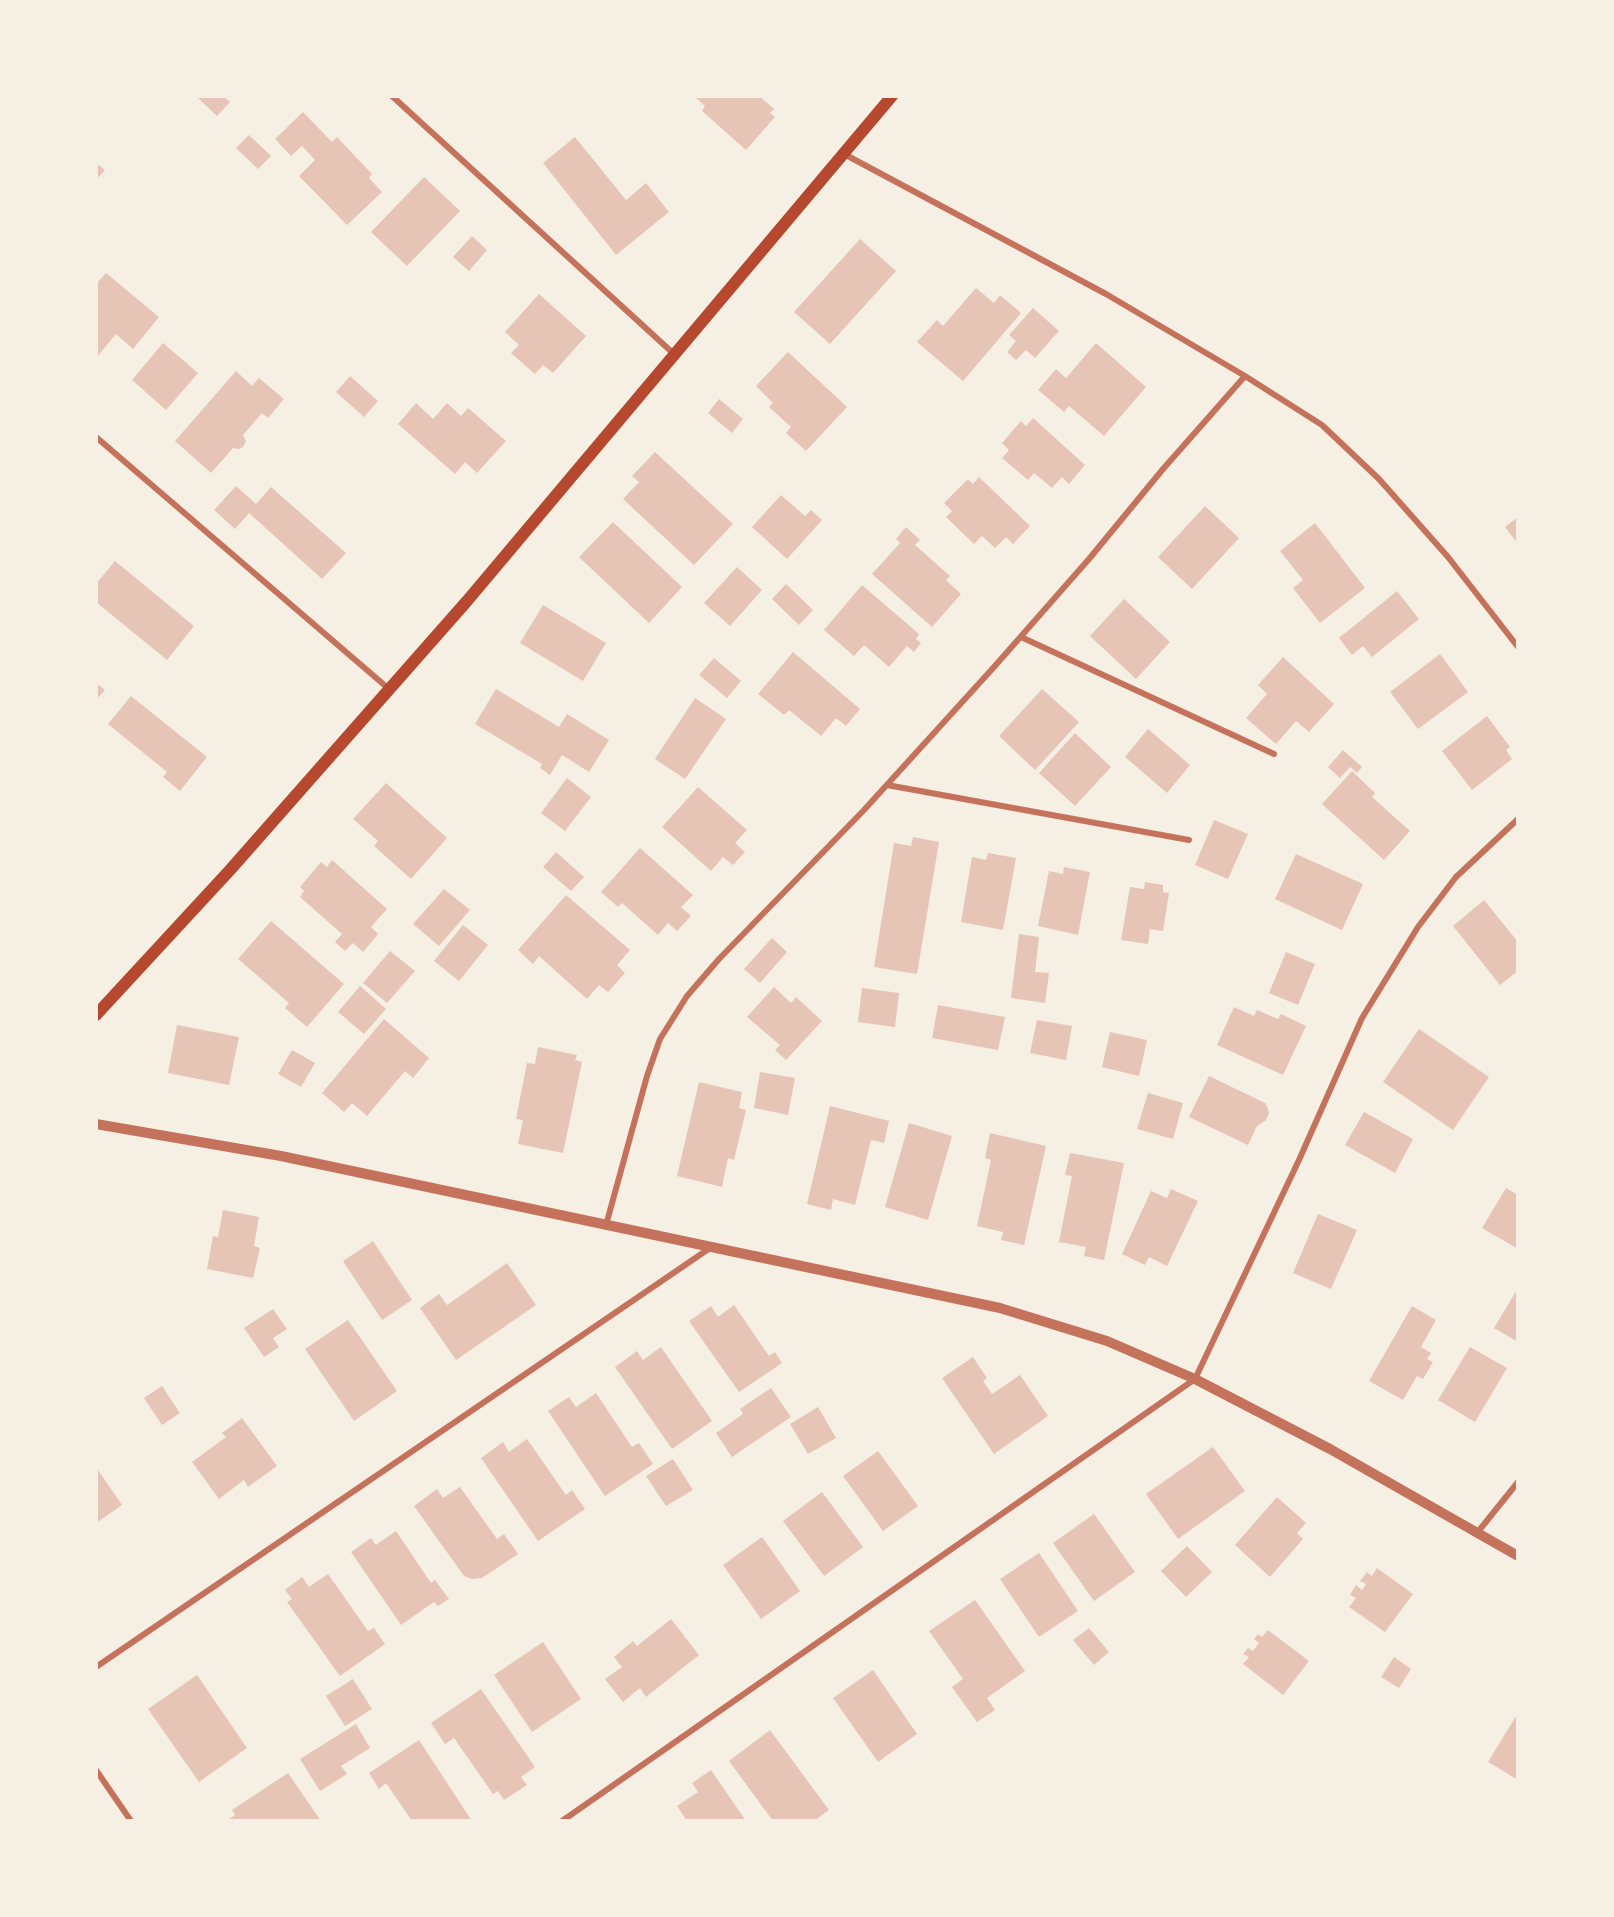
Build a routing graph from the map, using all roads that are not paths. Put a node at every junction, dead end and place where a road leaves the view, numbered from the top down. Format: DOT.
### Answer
graph roads {
  1 [pos="392,96"];
  2 [pos="892,96"];
  3 [pos="844,154"];
  4 [pos="674,354"];
  5 [pos="1245,376"];
  6 [pos="96,437"];
  7 [pos="1021,637"];
  8 [pos="1518,647"];
  9 [pos="388,689"];
  10 [pos="1274,754"];
  11 [pos="887,785"];
  12 [pos="1518,819"];
  13 [pos="1189,840"];
  14 [pos="96,1015"];
  15 [pos="96,1124"];
  16 [pos="606,1225"];
  17 [pos="712,1247"];
  18 [pos="1195,1380"];
  19 [pos="1518,1482"];
  20 [pos="1477,1533"];
  21 [pos="1518,1556"];
  22 [pos="96,1667"];
  23 [pos="96,1770"];
  24 [pos="131,1821"];
  25 [pos="562,1821"];
  1 -- 4 [label="street"];
  2 -- 3 [label="main road"];
  3 -- 4 [label="main road"];
  3 -- 5 [label="street"];
  4 -- 9 [label="main road"];
  5 -- 7 [label="street"];
  5 -- 8 [label="street"];
  6 -- 9 [label="street"];
  7 -- 10 [label="street"];
  7 -- 11 [label="street"];
  9 -- 14 [label="main road"];
  11 -- 13 [label="street"];
  11 -- 16 [label="street"];
  12 -- 18 [label="street"];
  15 -- 16 [label="street"];
  16 -- 17 [label="street"];
  17 -- 18 [label="street"];
  17 -- 22 [label="street"];
  18 -- 20 [label="street"];
  18 -- 25 [label="street"];
  19 -- 20 [label="street"];
  20 -- 21 [label="street"];
  23 -- 24 [label="street"];
}
